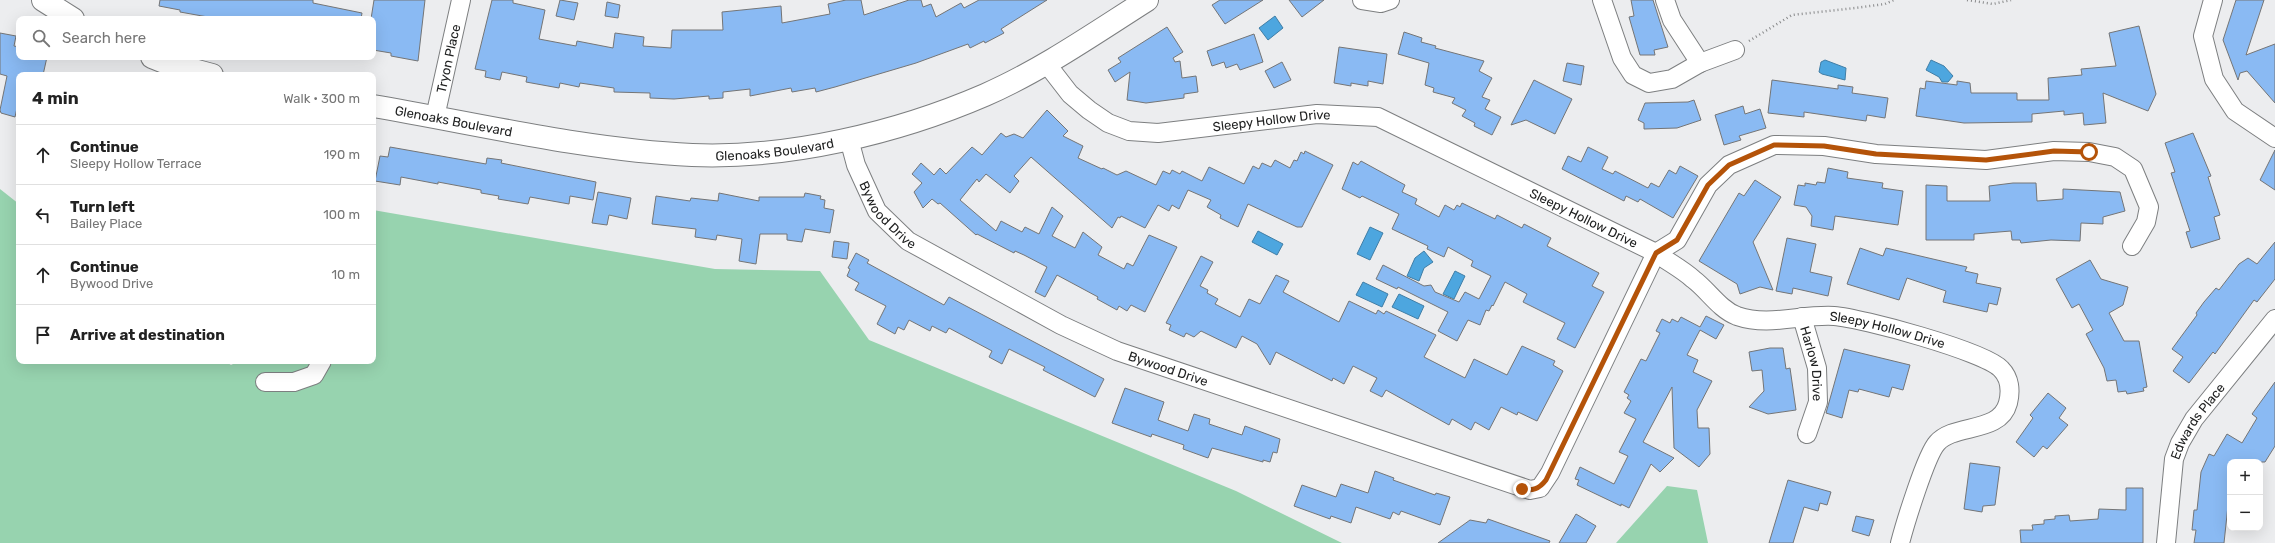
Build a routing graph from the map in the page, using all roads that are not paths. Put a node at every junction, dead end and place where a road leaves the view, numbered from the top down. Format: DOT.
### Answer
graph roads {
  1 [pos="43,0"];
  2 [pos="461,0"];
  3 [pos="1147,0"];
  4 [pos="1362,0"];
  5 [pos="1390,0"];
  6 [pos="1602,0"];
  7 [pos="1665,0"];
  8 [pos="2213,0"];
  9 [pos="68,16"];
  10 [pos="1735,50"];
  11 [pos="160,60"];
  12 [pos="1046,63"];
  13 [pos="1700,63"];
  14 [pos="201,72"];
  15 [pos="376,107"];
  16 [pos="435,117"];
  17 [pos="2275,138"];
  18 [pos="849,139"];
  19 [pos="2132,246"];
  20 [pos="1656,253"];
  21 [pos="1802,317"];
  22 [pos="2275,319"];
  23 [pos="320,364"];
  24 [pos="265,382"];
  25 [pos="1807,434"];
  26 [pos="1900,543"];
  27 [pos="2166,543"];
  1 -- 9 [label="street"];
  2 -- 16 [label="street, Tryon Place"];
  3 -- 12 [label="street, Glenoaks Boulevard"];
  4 -- 5 [label="street"];
  6 -- 13 [label="street"];
  7 -- 13 [label="street"];
  8 -- 17 [label="street"];
  10 -- 13 [label="street"];
  11 -- 14 [label="street"];
  12 -- 18 [label="street, Glenoaks Boulevard"];
  12 -- 20 [label="street, Sleepy Hollow Drive"];
  15 -- 16 [label="street, Glenoaks Boulevard"];
  16 -- 18 [label="street, Glenoaks Boulevard"];
  18 -- 20 [label="street, Bywood Drive"];
  19 -- 20 [label="street"];
  20 -- 21 [label="street, Sleepy Hollow Drive"];
  21 -- 25 [label="street, Harlow Drive"];
  21 -- 26 [label="street, Sleepy Hollow Drive"];
  22 -- 27 [label="street, Edwards Place"];
  23 -- 24 [label="street"];
}
